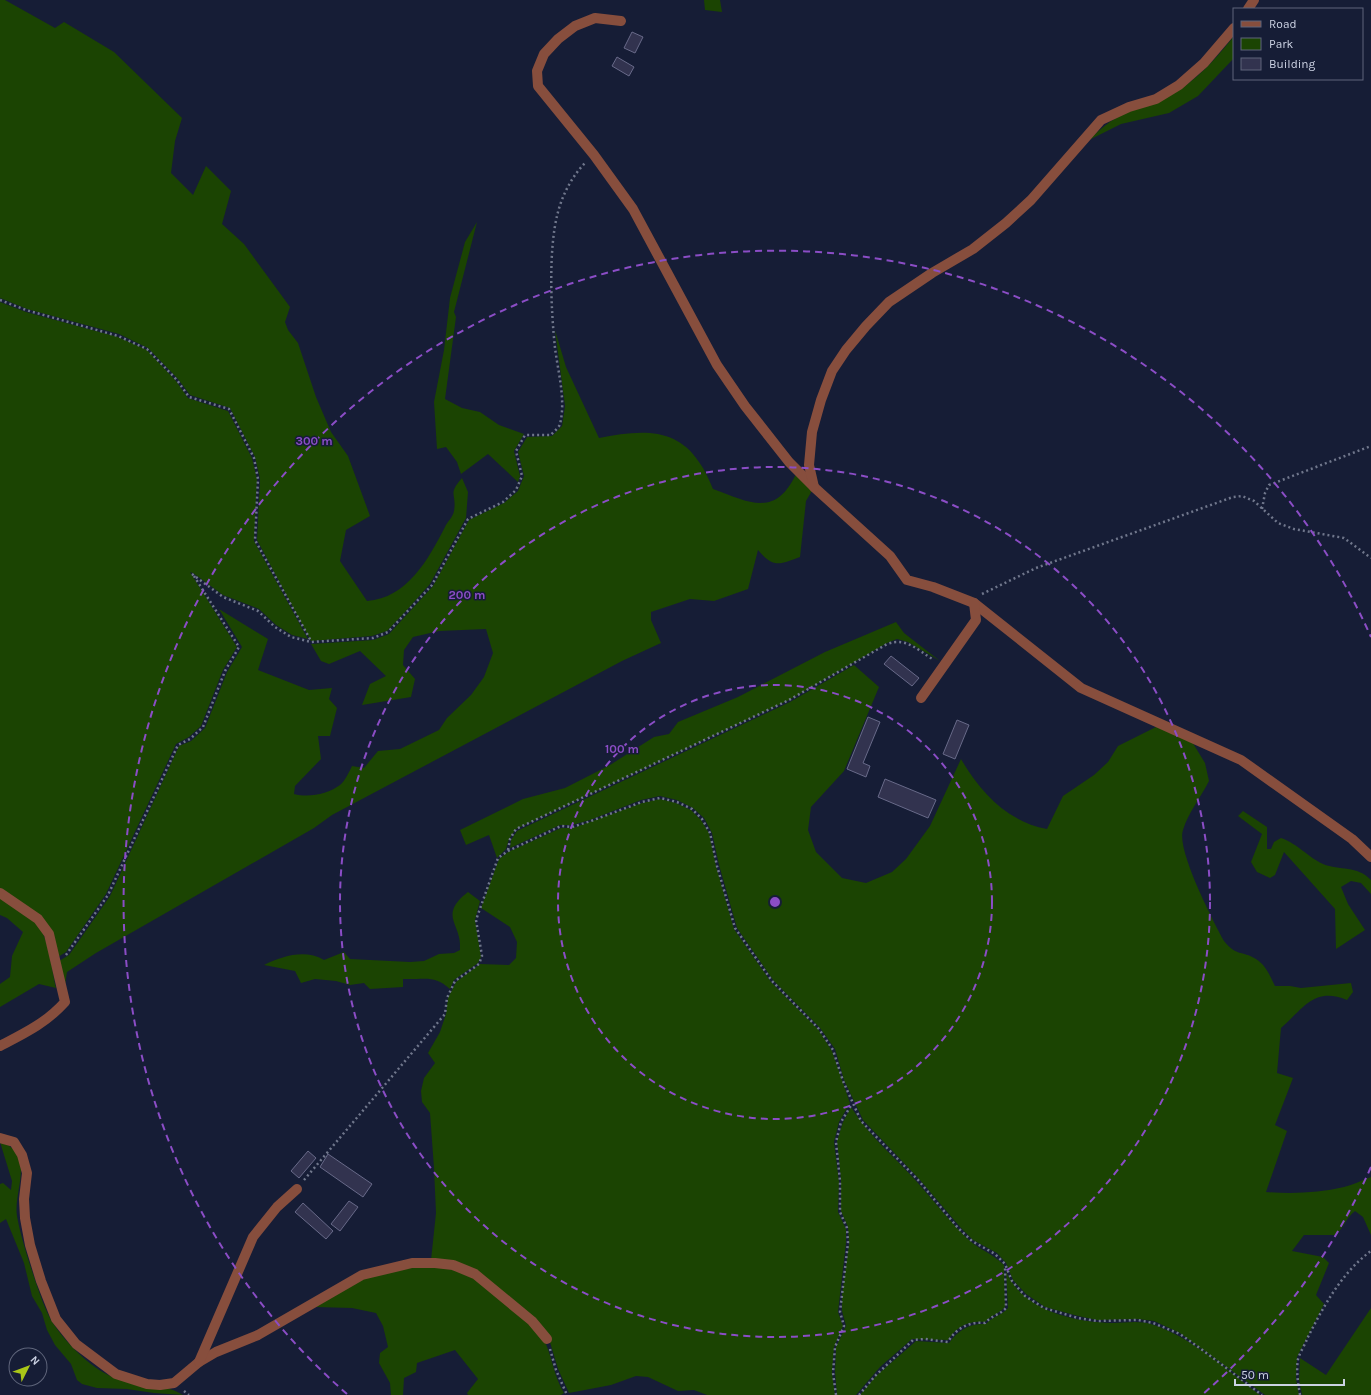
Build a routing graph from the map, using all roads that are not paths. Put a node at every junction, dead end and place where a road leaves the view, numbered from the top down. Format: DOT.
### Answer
graph roads {
  1 [pos="621,21"];
  2 [pos="1233,29"];
  3 [pos="815,488"];
  4 [pos="974,603"];
  5 [pos="921,698"];
  6 [pos="1371,856"];
  7 [pos="0,893"];
  8 [pos="0,1046"];
  9 [pos="0,1138"];
  10 [pos="297,1189"];
  11 [pos="547,1338"];
  12 [pos="199,1362"];
  1 -- 3 [label="street"];
  2 -- 3 [label="street"];
  3 -- 4 [label="street"];
  4 -- 5 [label="street"];
  4 -- 6 [label="street"];
  7 -- 8 [label="street"];
  9 -- 12 [label="street"];
  10 -- 12 [label="street"];
  11 -- 12 [label="street"];
}
